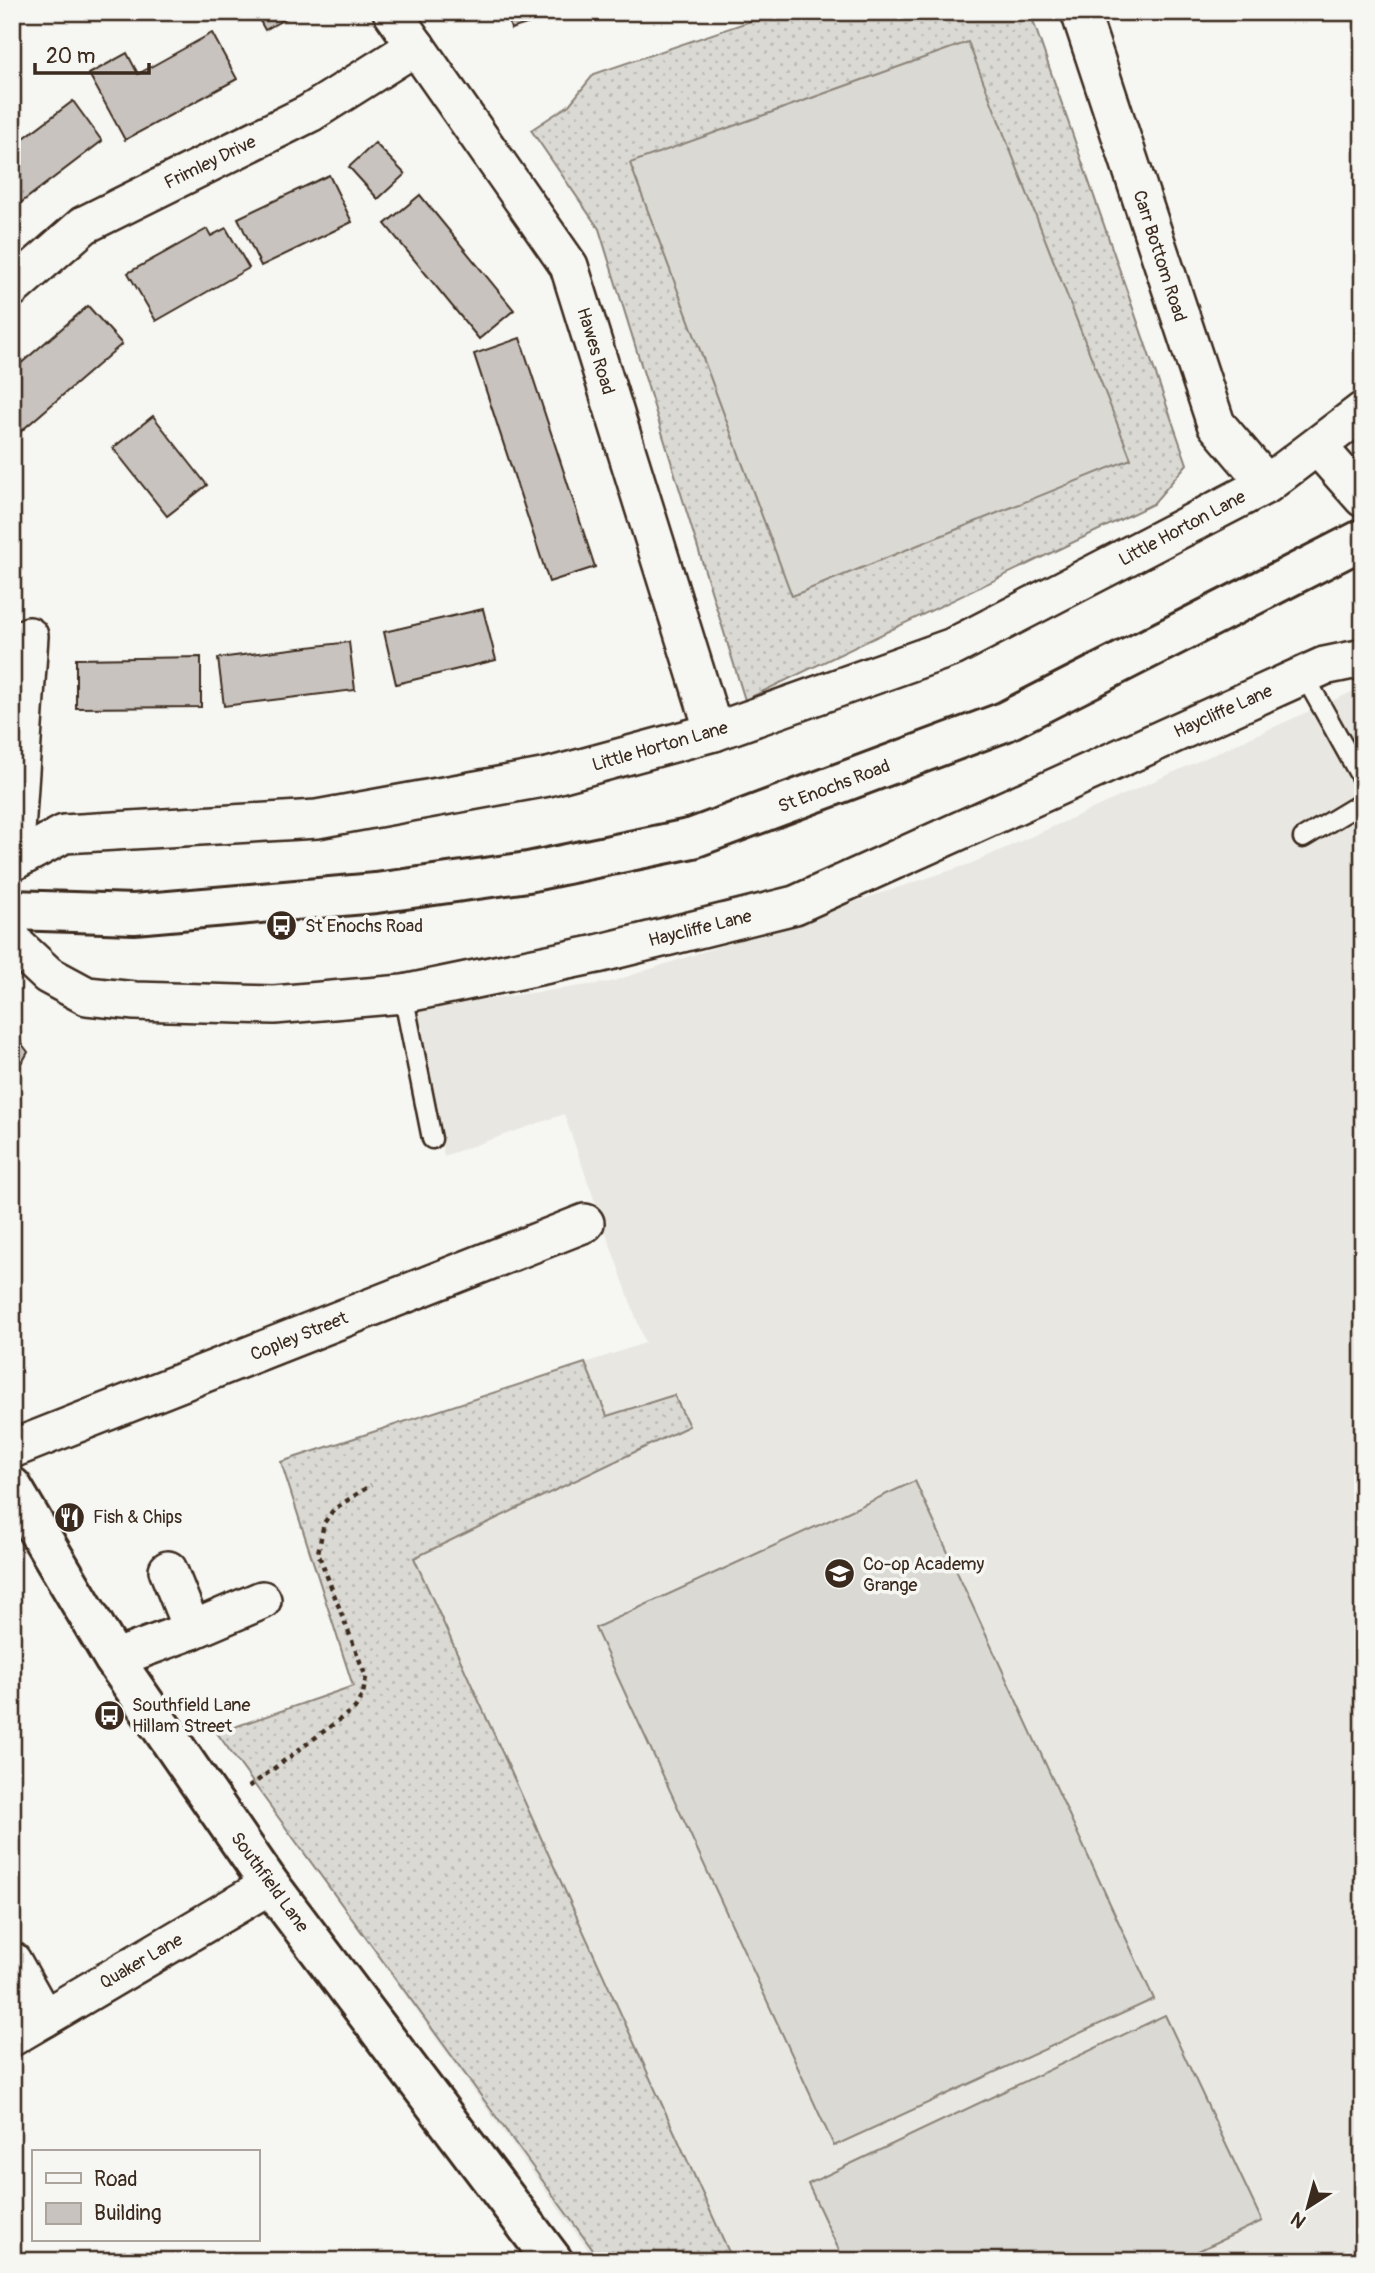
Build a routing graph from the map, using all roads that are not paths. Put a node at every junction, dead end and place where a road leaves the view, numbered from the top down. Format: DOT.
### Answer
graph roads {
  1 [pos="392,12"];
  2 [pos="1080,12"];
  3 [pos="415,46"];
  4 [pos="12,288"];
  5 [pos="1363,411"];
  6 [pos="1318,447"];
  7 [pos="1267,484"];
  8 [pos="1363,498"];
  9 [pos="1363,539"];
  10 [pos="29,636"];
  11 [pos="1363,658"];
  12 [pos="1304,675"];
  13 [pos="714,732"];
  14 [pos="1363,781"];
  15 [pos="1363,802"];
  16 [pos="1303,838"];
  17 [pos="13,861"];
  18 [pos="12,910"];
  19 [pos="12,938"];
  20 [pos="403,994"];
  21 [pos="432,1139"];
  22 [pos="585,1223"];
  23 [pos="12,1449"];
  24 [pos="12,1487"];
  25 [pos="168,1570"];
  26 [pos="262,1600"];
  27 [pos="191,1630"];
  28 [pos="114,1659"];
  29 [pos="270,1885"];
  30 [pos="12,1961"];
  31 [pos="44,2018"];
  32 [pos="12,2037"];
  33 [pos="553,2261"];
  1 -- 3 [label="street, Hawes Road"];
  2 -- 7 [label="street, Carr Bottom Road"];
  3 -- 4 [label="street, Frimley Drive"];
  3 -- 13 [label="street, Hawes Road"];
  5 -- 6 [label="street, Little Horton Lane"];
  6 -- 7 [label="street, Little Horton Lane"];
  6 -- 8 [label="street"];
  7 -- 13 [label="street, Little Horton Lane"];
  9 -- 18 [label="street, St Enochs Road"];
  10 -- 17 [label="street"];
  11 -- 12 [label="street, Haycliffe Lane"];
  12 -- 14 [label="lane"];
  12 -- 20 [label="street, Haycliffe Lane"];
  13 -- 17 [label="street, Little Horton Lane"];
  15 -- 16 [label="lane"];
  19 -- 20 [label="street, Haycliffe Lane"];
  20 -- 21 [label="lane"];
  22 -- 23 [label="street, Copley Street"];
  24 -- 28 [label="street, Southfield Lane"];
  25 -- 27 [label="street"];
  26 -- 27 [label="street"];
  27 -- 28 [label="street"];
  28 -- 29 [label="street, Southfield Lane"];
  29 -- 31 [label="street, Quaker Lane"];
  29 -- 33 [label="street, Southfield Lane"];
  30 -- 31 [label="street"];
  31 -- 32 [label="street, Quaker Lane"];
}
